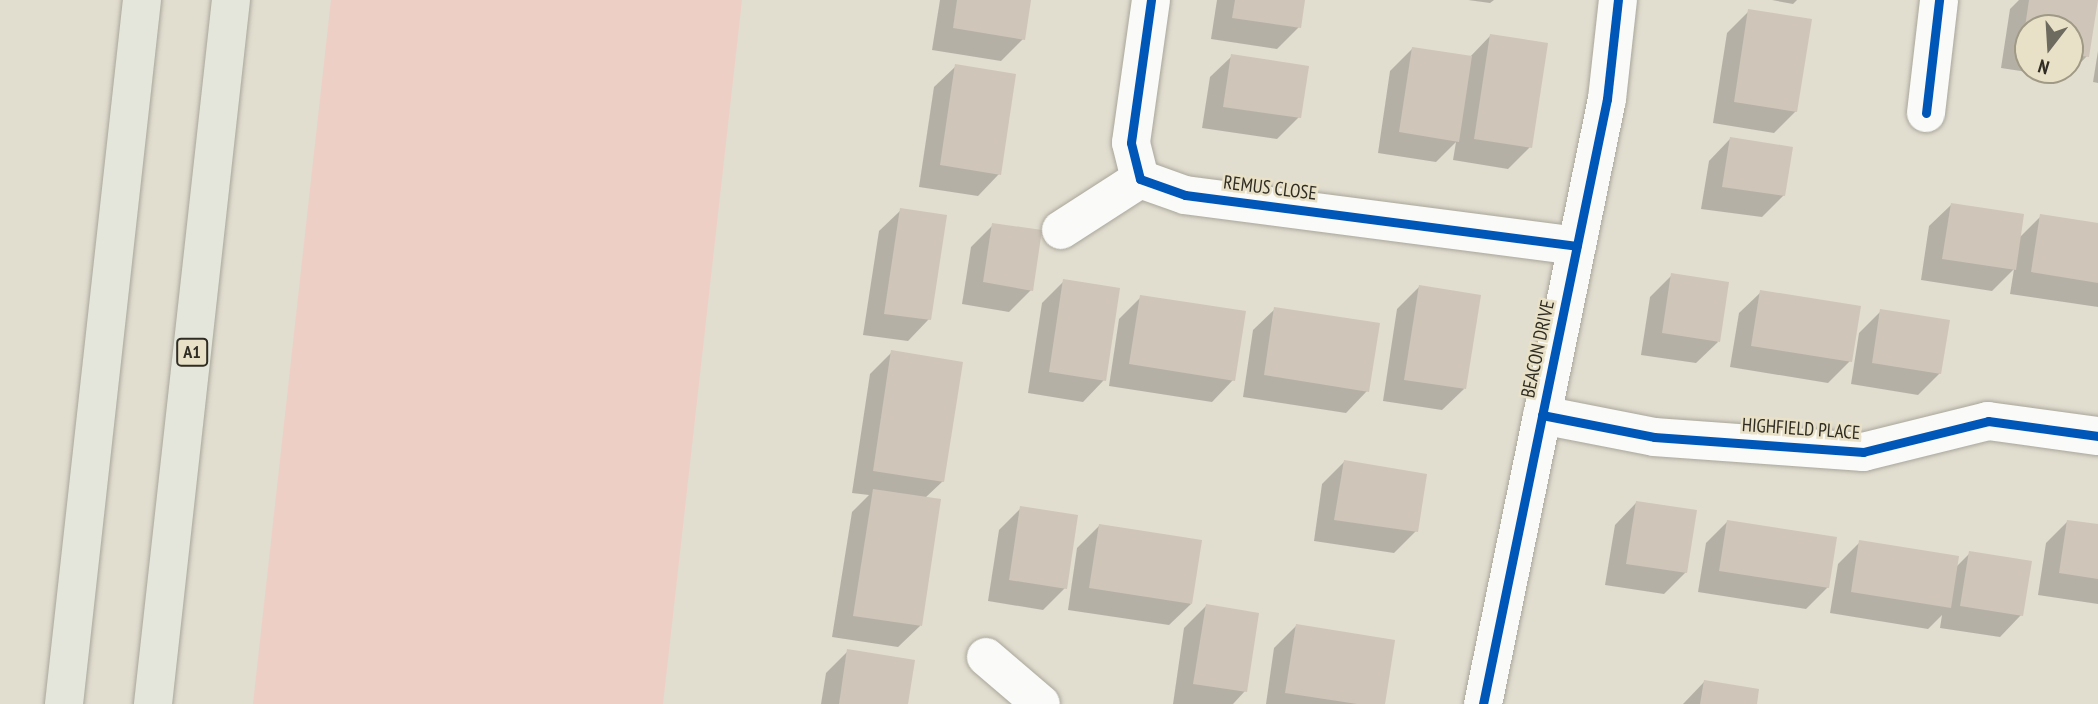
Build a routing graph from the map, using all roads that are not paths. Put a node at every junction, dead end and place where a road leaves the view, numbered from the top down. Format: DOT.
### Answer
graph roads {
  1 [pos="142,0"];
  2 [pos="231,0"];
  3 [pos="1151,0"];
  4 [pos="1618,0"];
  5 [pos="1939,0"];
  6 [pos="1926,113"];
  7 [pos="1140,179"];
  8 [pos="1061,230"];
  9 [pos="1577,246"];
  10 [pos="1542,415"];
  11 [pos="2098,436"];
  12 [pos="986,657"];
  13 [pos="64,704"];
  14 [pos="153,704"];
  15 [pos="1041,704"];
  16 [pos="1483,704"];
  1 -- 13 [label="highway"];
  2 -- 14 [label="highway, A1"];
  3 -- 7 [label="street"];
  4 -- 9 [label="street, BEACON DRIVE"];
  5 -- 6 [label="street"];
  7 -- 8 [label="street"];
  7 -- 9 [label="street, REMUS CLOSE"];
  9 -- 10 [label="street, BEACON DRIVE"];
  10 -- 11 [label="street, HIGHFIELD PLACE"];
  10 -- 16 [label="street, BEACON DRIVE"];
  12 -- 15 [label="street"];
}
